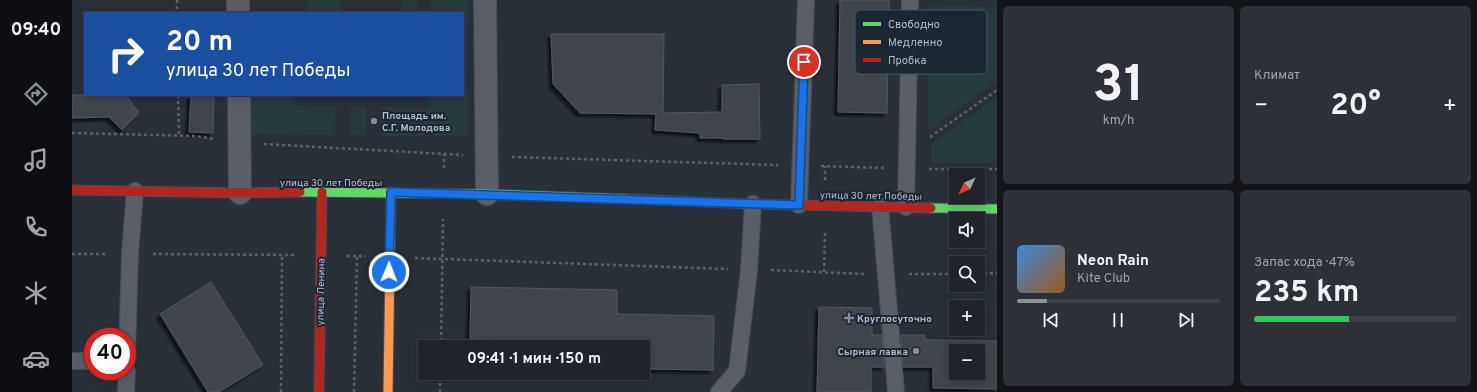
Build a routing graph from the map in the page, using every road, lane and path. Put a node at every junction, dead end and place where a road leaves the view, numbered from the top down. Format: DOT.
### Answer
graph roads {
  1 [pos="177,0"];
  2 [pos="238,0"];
  3 [pos="486,0"];
  4 [pos="806,0"];
  5 [pos="910,0"];
  6 [pos="910,10"];
  7 [pos="177,12"];
  8 [pos="238,12"];
  9 [pos="909,74"];
  10 [pos="997,90"];
  11 [pos="178,96"];
  12 [pos="239,96"];
  13 [pos="179,135"];
  14 [pos="924,141"];
  15 [pos="444,154"];
  16 [pos="907,168"];
  17 [pos="997,169"];
  18 [pos="72,190"];
  19 [pos="135,191"];
  20 [pos="322,192"];
  21 [pos="391,192"];
  22 [pos="240,193"];
  23 [pos="443,194"];
  24 [pos="487,194"];
  25 [pos="753,204"];
  26 [pos="799,205"];
  27 [pos="880,206"];
  28 [pos="906,207"];
  29 [pos="997,209"];
  30 [pos="72,254"];
  31 [pos="130,254"];
  32 [pos="282,255"];
  33 [pos="321,256"];
  34 [pos="357,256"];
  35 [pos="390,257"];
  36 [pos="442,258"];
  37 [pos="749,270"];
  38 [pos="997,273"];
  39 [pos="886,274"];
  40 [pos="949,274"];
  41 [pos="985,274"];
  42 [pos="128,328"];
  43 [pos="441,340"];
  44 [pos="84,360"];
  45 [pos="72,361"];
  46 [pos="126,380"];
  47 [pos="440,380"];
  48 [pos="126,392"];
  49 [pos="281,392"];
  50 [pos="319,392"];
  51 [pos="354,392"];
  52 [pos="388,392"];
  53 [pos="440,392"];
  54 [pos="719,392"];
  55 [pos="896,392"];
  1 -- 7 [label="path"];
  2 -- 8 [label="street"];
  3 -- 24 [label="street"];
  4 -- 26 [label="lane"];
  5 -- 6 [label="lane"];
  9 -- 16 [label="lane"];
  10 -- 14 [label="path"];
  11 -- 13 [label="path"];
  12 -- 22 [label="street"];
  15 -- 23 [label="path"];
  16 -- 17 [label="path"];
  16 -- 28 [label="lane"];
  18 -- 19 [label="street, улица 30 лет Победы"];
  19 -- 22 [label="street, улица 30 лет Победы"];
  19 -- 31 [label="lane"];
  20 -- 21 [label="street, улица 30 лет Победы"];
  20 -- 22 [label="street, улица 30 лет Победы"];
  20 -- 33 [label="street, улица Ленина"];
  21 -- 23 [label="street, улица 30 лет Победы"];
  21 -- 35 [label="street"];
  23 -- 24 [label="street, улица 30 лет Победы"];
  23 -- 36 [label="path"];
  24 -- 25 [label="street, улица 30 лет Победы"];
  25 -- 26 [label="street, улица 30 лет Победы"];
  25 -- 37 [label="lane"];
  26 -- 27 [label="street, улица 30 лет Победы"];
  27 -- 28 [label="street, улица 30 лет Победы"];
  27 -- 39 [label="lane"];
  28 -- 29 [label="street, улица 30 лет Победы"];
  30 -- 31 [label="path"];
  31 -- 32 [label="path"];
  31 -- 42 [label="lane"];
  32 -- 33 [label="path"];
  32 -- 49 [label="path"];
  33 -- 34 [label="path"];
  33 -- 50 [label="street, улица Ленина"];
  34 -- 35 [label="path"];
  34 -- 51 [label="path"];
  35 -- 36 [label="path"];
  35 -- 52 [label="street"];
  36 -- 37 [label="path"];
  36 -- 43 [label="path"];
  37 -- 39 [label="path"];
  37 -- 54 [label="lane"];
  38 -- 41 [label="path"];
  39 -- 40 [label="path"];
  39 -- 55 [label="lane"];
  44 -- 45 [label="lane"];
  46 -- 48 [label="lane"];
  47 -- 53 [label="path"];
}
